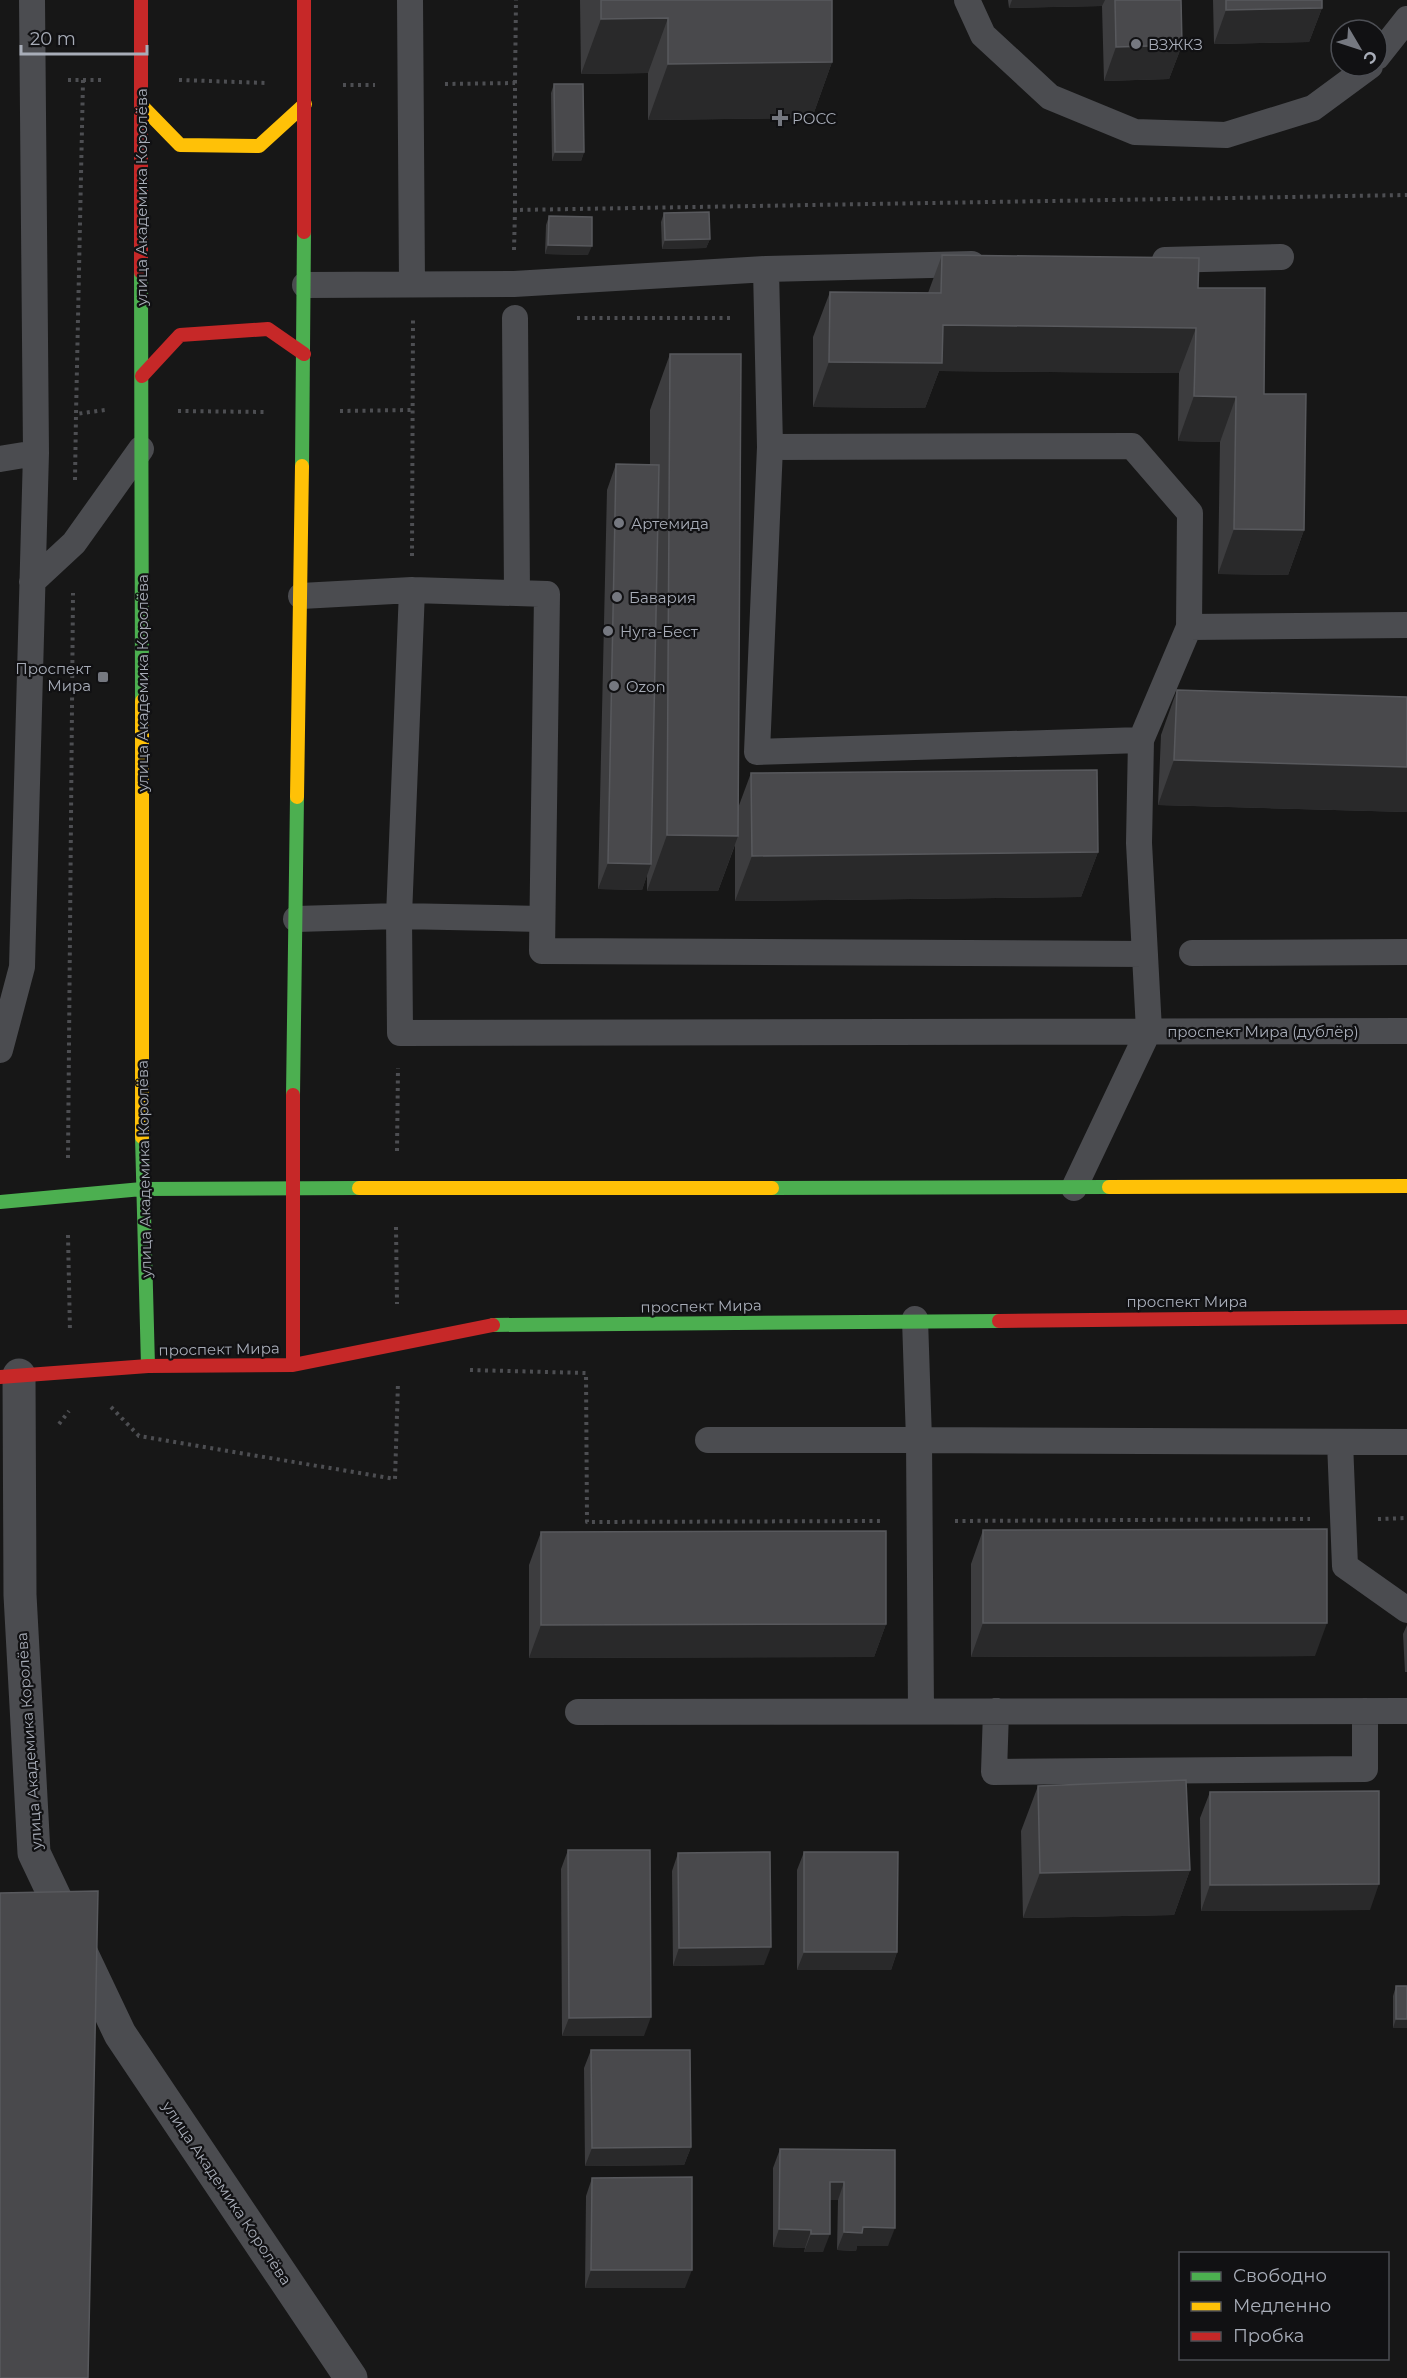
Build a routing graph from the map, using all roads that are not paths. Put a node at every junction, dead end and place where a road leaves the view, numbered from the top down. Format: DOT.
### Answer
graph roads {
  1 [pos="32,0"];
  2 [pos="141,0"];
  3 [pos="304,0"];
  4 [pos="410,0"];
  5 [pos="967,0"];
  6 [pos="1407,19"];
  7 [pos="1389,42"];
  8 [pos="1354,78"];
  9 [pos="305,104"];
  10 [pos="141,105"];
  11 [pos="1281,257"];
  12 [pos="1137,260"];
  13 [pos="993,264"];
  14 [pos="766,268"];
  15 [pos="412,284"];
  16 [pos="305,285"];
  17 [pos="515,318"];
  18 [pos="304,354"];
  19 [pos="142,376"];
  20 [pos="770,447"];
  21 [pos="141,449"];
  22 [pos="36,453"];
  23 [pos="0,459"];
  24 [pos="32,582"];
  25 [pos="412,590"];
  26 [pos="517,593"];
  27 [pos="301,596"];
  28 [pos="1407,625"];
  29 [pos="1189,627"];
  30 [pos="1141,740"];
  31 [pos="399,916"];
  32 [pos="296,918"];
  33 [pos="541,919"];
  34 [pos="1407,952"];
  35 [pos="1192,953"];
  36 [pos="1145,954"];
  37 [pos="1149,1030"];
  38 [pos="1407,1031"];
  39 [pos="0,1050"];
  40 [pos="1407,1186"];
  41 [pos="1074,1188"];
  42 [pos="142,1189"];
  43 [pos="292,1191"];
  44 [pos="0,1202"];
  45 [pos="1407,1317"];
  46 [pos="915,1319"];
  47 [pos="293,1365"];
  48 [pos="148,1366"];
  49 [pos="10,1376"];
  50 [pos="708,1440"];
  51 [pos="919,1440"];
  52 [pos="1340,1442"];
  53 [pos="1407,1442"];
  54 [pos="1407,1610"];
  55 [pos="921,1711"];
  56 [pos="996,1711"];
  57 [pos="1365,1711"];
  58 [pos="1407,1711"];
  59 [pos="578,1712"];
  60 [pos="351,2378"];
  1 -- 22 [label="lane"];
  2 -- 10 [label="main road, улица Академика Королёва"];
  3 -- 9 [label="main road"];
  4 -- 15 [label="lane"];
  5 -- 8 [label="lane"];
  6 -- 7 [label="lane"];
  9 -- 10 [label="main road"];
  9 -- 16 [label="main road"];
  10 -- 19 [label="main road, улица Академика Королёва"];
  11 -- 12 [label="lane"];
  13 -- 14 [label="lane"];
  14 -- 15 [label="lane"];
  14 -- 20 [label="lane"];
  15 -- 16 [label="lane"];
  16 -- 18 [label="main road"];
  17 -- 26 [label="lane"];
  18 -- 19 [label="main road"];
  18 -- 27 [label="main road"];
  19 -- 21 [label="main road, улица Академика Королёва"];
  20 -- 29 [label="lane"];
  20 -- 30 [label="lane"];
  21 -- 24 [label="lane"];
  21 -- 42 [label="main road, улица Академика Королёва"];
  22 -- 23 [label="lane"];
  22 -- 24 [label="lane"];
  24 -- 39 [label="lane"];
  25 -- 26 [label="lane"];
  25 -- 27 [label="lane"];
  25 -- 31 [label="lane"];
  26 -- 33 [label="lane"];
  27 -- 32 [label="main road"];
  28 -- 29 [label="lane"];
  29 -- 30 [label="lane"];
  30 -- 36 [label="lane"];
  31 -- 32 [label="lane"];
  31 -- 33 [label="lane"];
  31 -- 37 [label="lane"];
  32 -- 43 [label="main road"];
  33 -- 36 [label="lane"];
  34 -- 35 [label="lane"];
  36 -- 37 [label="lane"];
  37 -- 38 [label="lane, проспект Мира (дублёр)"];
  37 -- 41 [label="lane, проспект Мира (дублёр)"];
  40 -- 41 [label="main road"];
  41 -- 43 [label="main road"];
  42 -- 43 [label="main road"];
  42 -- 44 [label="main road"];
  42 -- 48 [label="main road, улица Академика Королёва"];
  43 -- 47 [label="main road"];
  45 -- 46 [label="main road, проспект Мира"];
  46 -- 47 [label="main road, проспект Мира"];
  46 -- 51 [label="lane"];
  47 -- 48 [label="main road, проспект Мира"];
  48 -- 49 [label="main road, проспект Мира"];
  49 -- 60 [label="street, улица Академика Королёва"];
  50 -- 51 [label="lane"];
  51 -- 52 [label="lane"];
  51 -- 55 [label="lane"];
  52 -- 53 [label="lane"];
  52 -- 54 [label="lane"];
  55 -- 56 [label="lane"];
  55 -- 59 [label="lane"];
  56 -- 57 [label="lane"];
  56 -- 57 [label="lane"];
  57 -- 58 [label="lane"];
}
